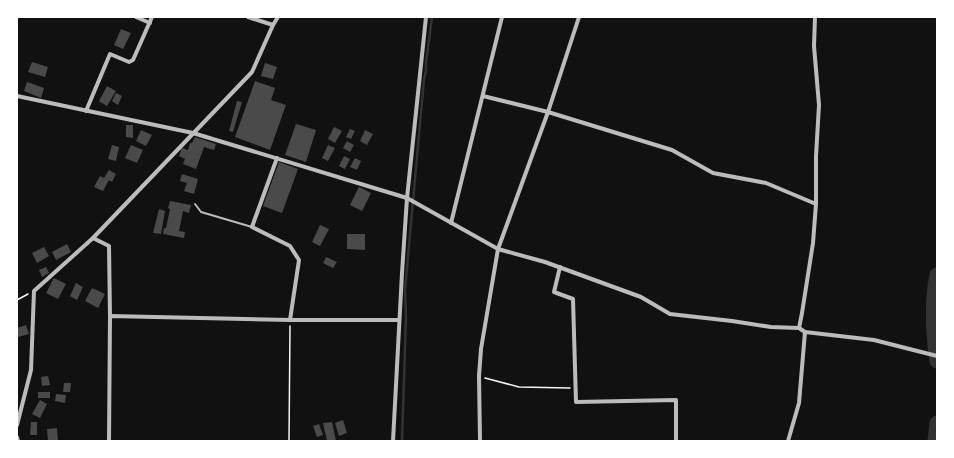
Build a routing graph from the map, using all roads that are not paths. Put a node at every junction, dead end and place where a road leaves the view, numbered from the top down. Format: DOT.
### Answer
graph roads {
  1 [pos="136,17"];
  2 [pos="152,17"];
  3 [pos="248,17"];
  4 [pos="278,17"];
  5 [pos="426,17"];
  6 [pos="502,17"];
  7 [pos="579,17"];
  8 [pos="815,17"];
  9 [pos="150,23"];
  10 [pos="273,25"];
  11 [pos="17,96"];
  12 [pos="483,96"];
  13 [pos="86,111"];
  14 [pos="548,112"];
  15 [pos="193,133"];
  16 [pos="277,158"];
  17 [pos="407,198"];
  18 [pos="195,204"];
  19 [pos="816,204"];
  20 [pos="451,223"];
  21 [pos="252,227"];
  22 [pos="93,238"];
  23 [pos="498,249"];
  24 [pos="560,267"];
  25 [pos="110,316"];
  26 [pos="290,320"];
  27 [pos="399,320"];
  28 [pos="799,328"];
  29 [pos="805,332"];
  30 [pos="937,356"];
  31 [pos="17,424"];
  32 [pos="17,438"];
  33 [pos="18,441"];
  34 [pos="109,441"];
  35 [pos="393,441"];
  36 [pos="480,441"];
  37 [pos="676,441"];
  38 [pos="788,441"];
  1 -- 9 [label="street"];
  2 -- 9 [label="street"];
  3 -- 10 [label="street"];
  4 -- 10 [label="street"];
  5 -- 17 [label="street"];
  6 -- 12 [label="street"];
  7 -- 14 [label="street"];
  8 -- 19 [label="street"];
  9 -- 13 [label="street"];
  10 -- 15 [label="street"];
  11 -- 13 [label="street"];
  12 -- 14 [label="street"];
  12 -- 20 [label="street"];
  13 -- 15 [label="street"];
  14 -- 19 [label="street"];
  14 -- 23 [label="street"];
  15 -- 16 [label="street"];
  15 -- 22 [label="street"];
  16 -- 17 [label="street"];
  16 -- 21 [label="street"];
  17 -- 20 [label="street"];
  17 -- 27 [label="street"];
  18 -- 21 [label="lane"];
  19 -- 28 [label="street"];
  20 -- 23 [label="street"];
  21 -- 26 [label="street"];
  22 -- 25 [label="street"];
  22 -- 31 [label="street"];
  23 -- 24 [label="street"];
  23 -- 36 [label="street"];
  24 -- 28 [label="street"];
  24 -- 37 [label="street"];
  25 -- 26 [label="street"];
  25 -- 34 [label="street"];
  26 -- 27 [label="street"];
  27 -- 35 [label="street"];
  28 -- 29 [label="street"];
  29 -- 30 [label="street"];
  29 -- 38 [label="street"];
  32 -- 33 [label="street"];
}
